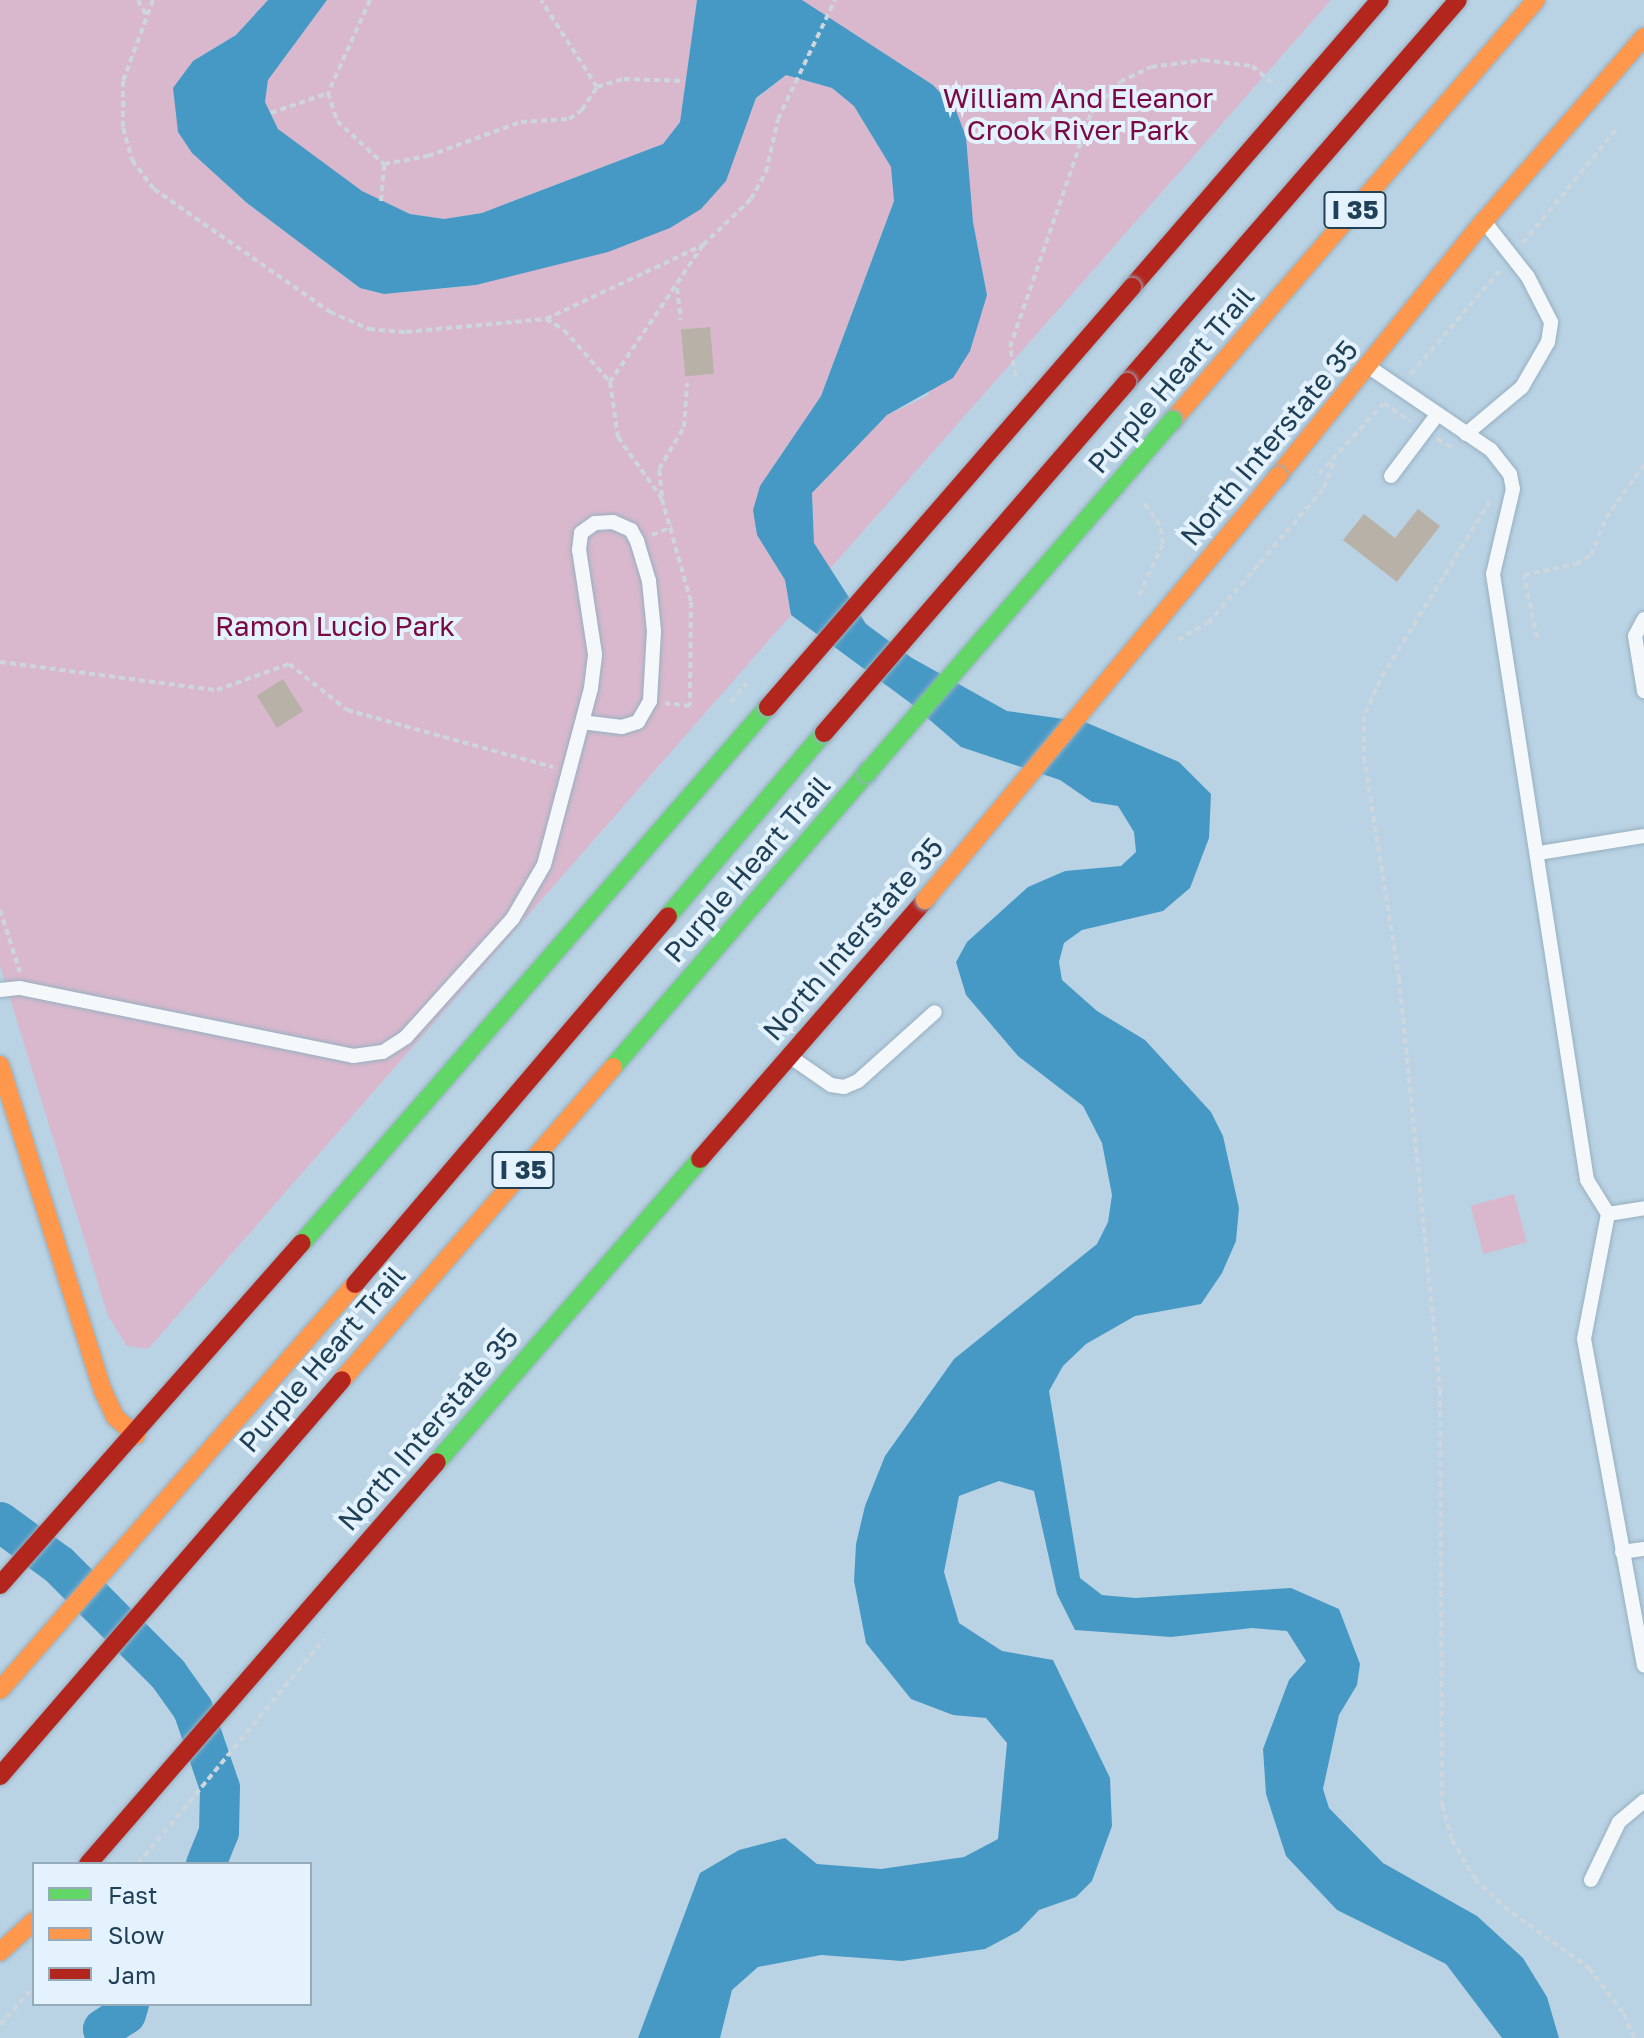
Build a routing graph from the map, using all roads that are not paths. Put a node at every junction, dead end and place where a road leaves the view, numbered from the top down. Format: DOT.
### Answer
graph roads {
  1 [pos="1380,0"];
  2 [pos="1458,0"];
  3 [pos="1536,0"];
  4 [pos="1643,41"];
  5 [pos="1484,221"];
  6 [pos="1368,367"];
  7 [pos="1437,415"];
  8 [pos="1466,434"];
  9 [pos="1391,476"];
  10 [pos="1644,619"];
  11 [pos="1644,691"];
  12 [pos="583,722"];
  13 [pos="1644,836"];
  14 [pos="1539,853"];
  15 [pos="0,990"];
  16 [pos="935,1012"];
  17 [pos="789,1056"];
  18 [pos="0,1065"];
  19 [pos="1644,1208"];
  20 [pos="1608,1214"];
  21 [pos="136,1435"];
  22 [pos="1644,1549"];
  23 [pos="1622,1552"];
  24 [pos="0,1585"];
  25 [pos="1644,1666"];
  26 [pos="0,1690"];
  27 [pos="0,1776"];
  28 [pos="1644,1801"];
  29 [pos="90,1862"];
  30 [pos="1591,1880"];
  31 [pos="32,1923"];
  32 [pos="32,1930"];
  33 [pos="0,1952"];
  34 [pos="0,1969"];
  1 -- 21 [label="main road, bridge"];
  2 -- 26 [label="main road, Purple Heart Trail / I 35, bridge"];
  3 -- 27 [label="main road, Purple Heart Trail / I 35, bridge"];
  4 -- 5 [label="main road, North Interstate 35"];
  5 -- 6 [label="main road, North Interstate 35"];
  5 -- 8 [label="lane"];
  6 -- 7 [label="lane"];
  6 -- 17 [label="main road, North Interstate 35, bridge"];
  7 -- 8 [label="lane"];
  7 -- 9 [label="lane"];
  8 -- 14 [label="lane"];
  10 -- 11 [label="lane"];
  12 -- 12 [label="lane"];
  12 -- 15 [label="lane"];
  13 -- 14 [label="lane"];
  14 -- 20 [label="lane"];
  16 -- 17 [label="lane"];
  17 -- 29 [label="main road, North Interstate 35"];
  18 -- 21 [label="main road"];
  19 -- 20 [label="lane"];
  20 -- 23 [label="lane"];
  21 -- 24 [label="main road"];
  22 -- 23 [label="lane"];
  23 -- 25 [label="lane"];
  28 -- 30 [label="lane"];
  31 -- 33 [label="main road"];
  32 -- 34 [label="main road"];
}
